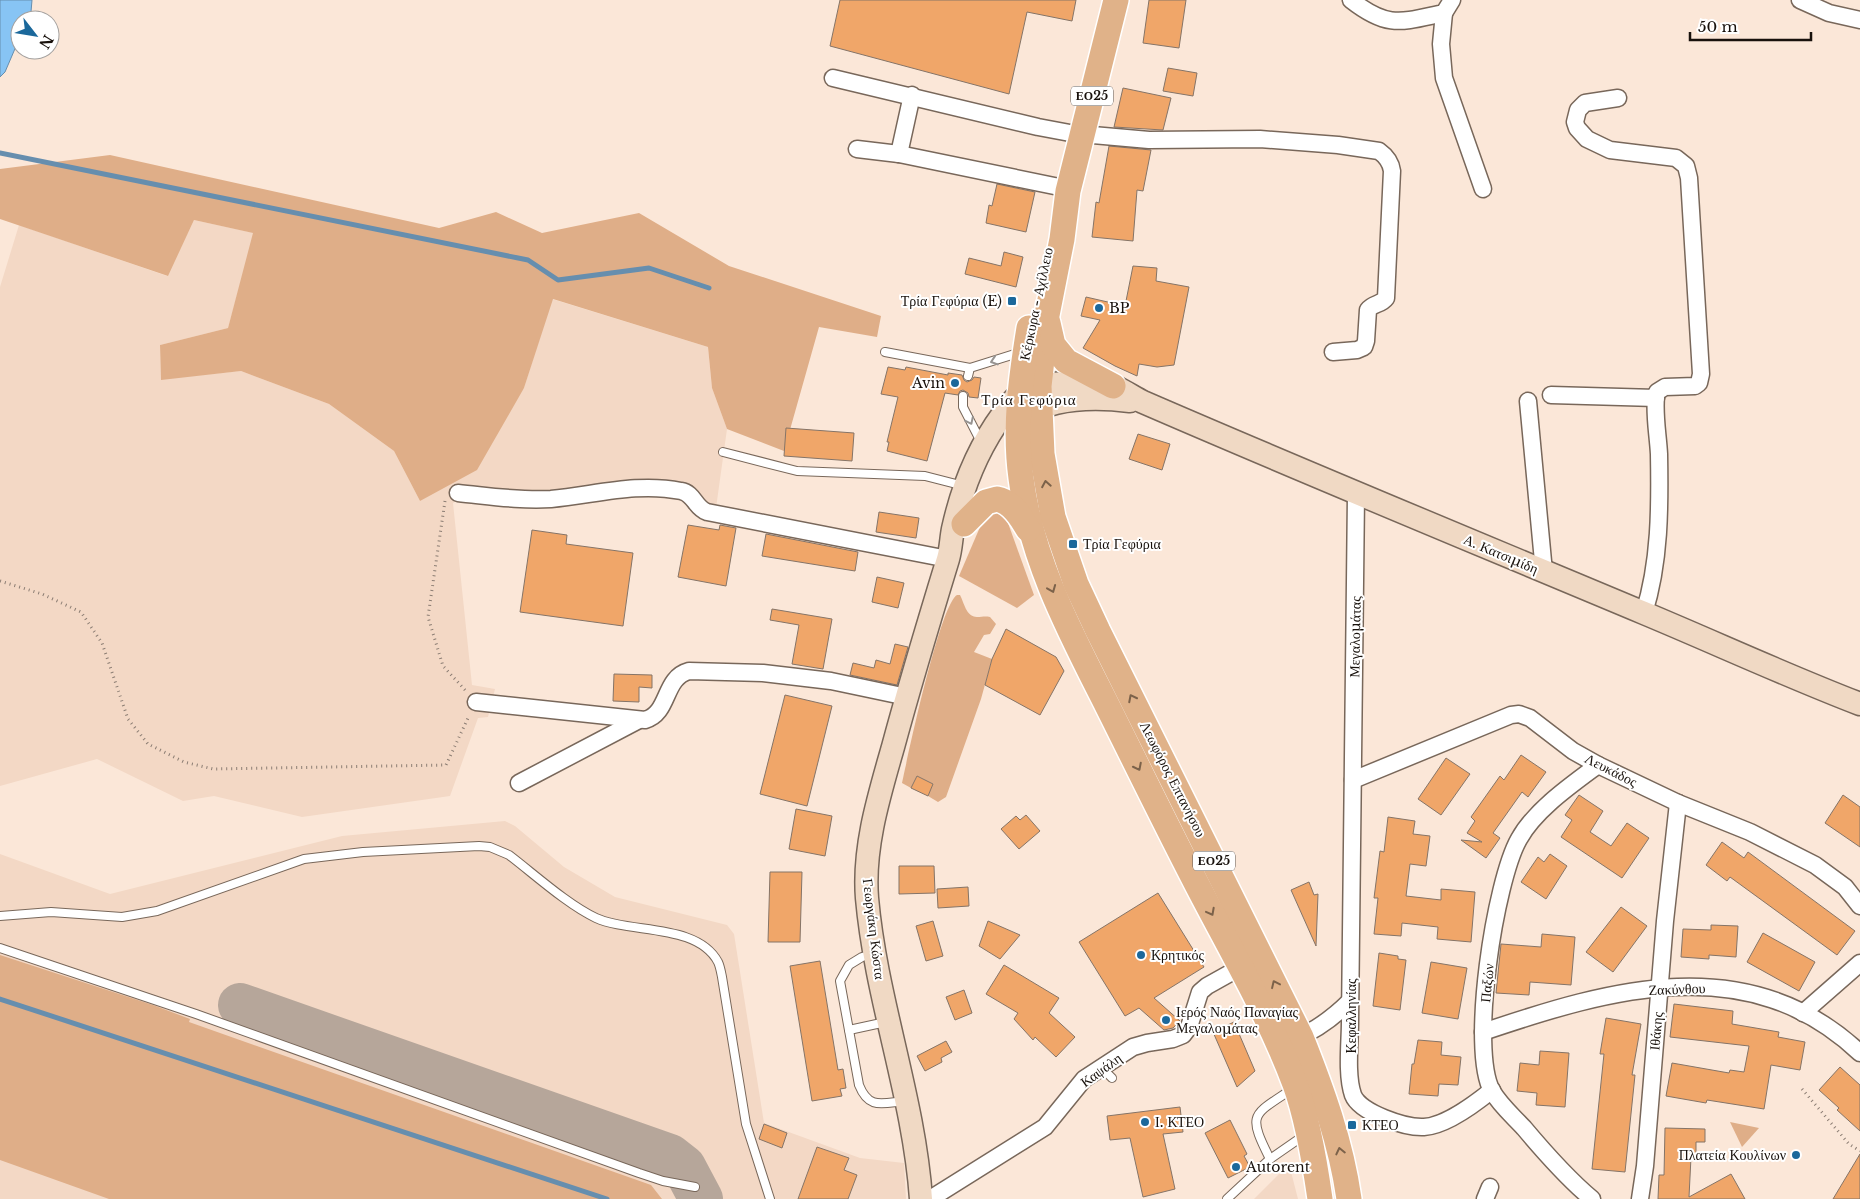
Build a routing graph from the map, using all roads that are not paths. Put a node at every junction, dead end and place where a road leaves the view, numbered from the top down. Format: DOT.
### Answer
graph roads {
  1 [pos="1116,0"];
  2 [pos="1351,0"];
  3 [pos="1800,0"];
  4 [pos="1448,7"];
  5 [pos="1860,20"];
  6 [pos="833,78"];
  7 [pos="912,95"];
  8 [pos="1618,98"];
  9 [pos="1083,134"];
  10 [pos="857,149"];
  11 [pos="899,154"];
  12 [pos="1483,189"];
  13 [pos="1069,190"];
  14 [pos="1047,315"];
  15 [pos="1025,351"];
  16 [pos="885,352"];
  17 [pos="1334,352"];
  18 [pos="1113,386"];
  19 [pos="1551,395"];
  20 [pos="963,396"];
  21 [pos="1656,398"];
  22 [pos="1528,401"];
  23 [pos="1143,402"];
  24 [pos="1036,407"];
  25 [pos="982,446"];
  26 [pos="723,452"];
  27 [pos="966,486"];
  28 [pos="458,493"];
  29 [pos="1356,494"];
  30 [pos="964,524"];
  31 [pos="1035,543"];
  32 [pos="950,552"];
  33 [pos="1544,572"];
  34 [pos="1644,613"];
  35 [pos="906,697"];
  36 [pos="476,702"];
  37 [pos="1860,704"];
  38 [pos="639,720"];
  39 [pos="1598,765"];
  40 [pos="1353,780"];
  41 [pos="518,783"];
  42 [pos="1678,803"];
  43 [pos="1860,906"];
  44 [pos="0,916"];
  45 [pos="0,948"];
  46 [pos="875,953"];
  47 [pos="1860,963"];
  48 [pos="1241,967"];
  49 [pos="1660,988"];
  50 [pos="1350,1001"];
  51 [pos="1803,1013"];
  52 [pos="889,1021"];
  53 [pos="849,1030"];
  54 [pos="1483,1032"];
  55 [pos="1290,1041"];
  56 [pos="1860,1053"];
  57 [pos="1295,1086"];
  58 [pos="1492,1090"];
  59 [pos="905,1101"];
  60 [pos="1307,1133"];
  61 [pos="1270,1159"];
  62 [pos="695,1187"];
  63 [pos="770,1199"];
  64 [pos="921,1199"];
  65 [pos="930,1199"];
  66 [pos="1227,1199"];
  67 [pos="1320,1199"];
  68 [pos="1350,1199"];
  69 [pos="1592,1199"];
  70 [pos="1640,1199"];
  1 -- 9 [label="main road, Κέρκυρα - Αχίλλειο / ΕΟ25"];
  2 -- 4 [label="street"];
  3 -- 5 [label="street"];
  4 -- 12 [label="street"];
  6 -- 7 [label="street"];
  7 -- 9 [label="street"];
  7 -- 11 [label="street"];
  8 -- 21 [label="street"];
  9 -- 13 [label="main road, Κέρκυρα - Αχίλλειο / ΕΟ25"];
  9 -- 17 [label="street"];
  10 -- 11 [label="street"];
  11 -- 13 [label="street"];
  13 -- 14 [label="main road, Κέρκυρα - Αχίλλειο / ΕΟ25"];
  13 -- 15 [label="main road, Κέρκυρα - Αχίλλειο / ΕΟ25"];
  14 -- 18 [label="main road"];
  14 -- 24 [label="main road, Κέρκυρα - Αχίλλειο / ΕΟ25"];
  15 -- 16 [label="lane, one-way"];
  15 -- 24 [label="main road, Κέρκυρα - Αχίλλειο / ΕΟ25"];
  18 -- 23 [label="main road, Α. Κατσιμίδη"];
  18 -- 24 [label="main road, Α. Κατσιμίδη"];
  19 -- 21 [label="street"];
  20 -- 25 [label="lane, one-way"];
  21 -- 34 [label="street"];
  22 -- 33 [label="street"];
  23 -- 24 [label="main road, Α. Κατσιμίδη"];
  23 -- 29 [label="main road, Α. Κατσιμίδη"];
  24 -- 25 [label="main road, Γεωργάκη Κώστα"];
  24 -- 30 [label="main road, Γεωργάκη Κώστα"];
  24 -- 31 [label="main road, Λεωφόρος Επτανήσου / ΕΟ25"];
  55 -- 24 [label="main road, Λεωφόρος Επτανήσου / ΕΟ25, one-way"];
  25 -- 27 [label="main road, Γεωργάκη Κώστα"];
  26 -- 27 [label="lane"];
  27 -- 32 [label="main road, Γεωργάκη Κώστα"];
  28 -- 32 [label="street"];
  29 -- 33 [label="main road, Α. Κατσιμίδη"];
  29 -- 40 [label="street, Μεγαλομάτας"];
  30 -- 31 [label="main road"];
  30 -- 32 [label="main road, Γεωργάκη Κώστα"];
  31 -- 48 [label="main road, Λεωφόρος Επτανήσου / ΕΟ25, one-way"];
  32 -- 35 [label="main road, Γεωργάκη Κώστα"];
  33 -- 34 [label="main road, Α. Κατσιμίδη"];
  34 -- 37 [label="main road, Α. Κατσιμίδη"];
  35 -- 38 [label="street"];
  35 -- 46 [label="main road, Γεωργάκη Κώστα"];
  36 -- 38 [label="street"];
  38 -- 41 [label="street"];
  39 -- 40 [label="street, Λευκάδος"];
  39 -- 42 [label="street, Λευκάδος"];
  39 -- 54 [label="street, Παξών"];
  40 -- 50 [label="street, Κεφαλληνίας"];
  42 -- 43 [label="street, Λευκάδος"];
  42 -- 49 [label="street, Ιθάκης"];
  44 -- 63 [label="lane"];
  45 -- 62 [label="lane"];
  46 -- 52 [label="main road, Γεωργάκη Κώστα"];
  46 -- 53 [label="lane"];
  47 -- 51 [label="street"];
  48 -- 55 [label="main road, Λεωφόρος Επτανήσου / ΕΟ25"];
  48 -- 65 [label="street, Καψάλη"];
  49 -- 51 [label="street, Ζακύνθου"];
  49 -- 54 [label="street, Ζακύνθου"];
  49 -- 70 [label="street, Ιθάκης"];
  50 -- 55 [label="street"];
  50 -- 58 [label="street, Κεφαλληνίας"];
  51 -- 56 [label="street, Ζακύνθου"];
  52 -- 53 [label="lane"];
  52 -- 59 [label="main road, Γεωργάκη Κώστα"];
  53 -- 59 [label="lane"];
  54 -- 58 [label="street, Παξών"];
  55 -- 57 [label="main road, Λεωφόρος Επτανήσου / ΕΟ25"];
  68 -- 55 [label="main road, Λεωφόρος Επτανήσου / ΕΟ25, one-way"];
  57 -- 60 [label="main road, Λεωφόρος Επτανήσου / ΕΟ25"];
  57 -- 61 [label="lane"];
  58 -- 69 [label="street, Παξών"];
  59 -- 64 [label="main road, Γεωργάκη Κώστα"];
  60 -- 61 [label="lane"];
  60 -- 67 [label="main road, Λεωφόρος Επτανήσου / ΕΟ25"];
  61 -- 66 [label="lane"];
}
